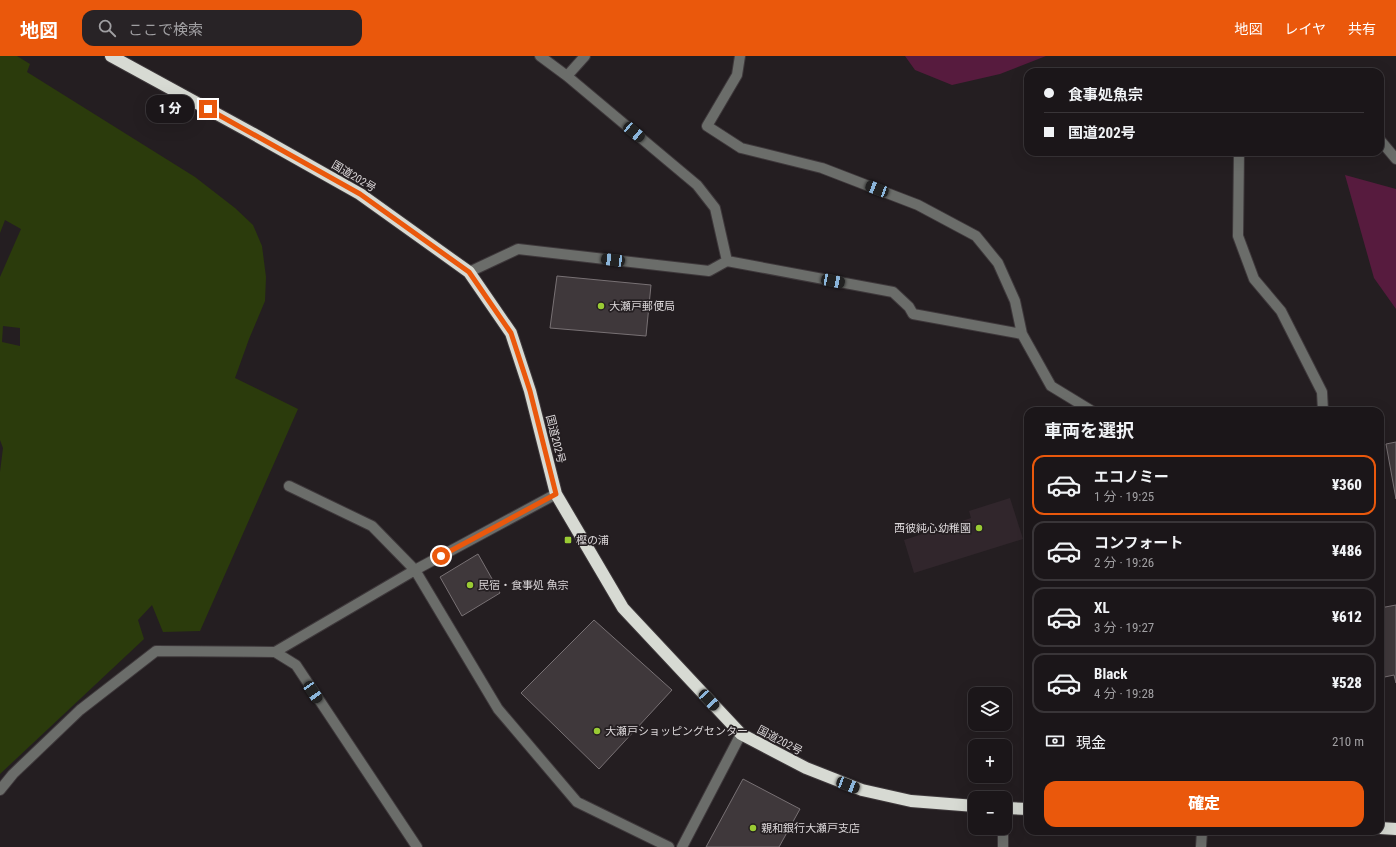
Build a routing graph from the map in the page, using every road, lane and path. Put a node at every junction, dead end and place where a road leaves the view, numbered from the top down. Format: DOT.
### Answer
graph roads {
  1 [pos="110,56"];
  2 [pos="540,56"];
  3 [pos="585,56"];
  4 [pos="740,56"];
  5 [pos="567,76"];
  6 [pos="1384,145"];
  7 [pos="1239,156"];
  8 [pos="1396,159"];
  9 [pos="727,261"];
  10 [pos="469,272"];
  11 [pos="1022,334"];
  12 [pos="1085,407"];
  13 [pos="1323,407"];
  14 [pos="289,486"];
  15 [pos="556,494"];
  16 [pos="415,570"];
  17 [pos="275,652"];
  18 [pos="741,734"];
  19 [pos="0,790"];
  20 [pos="968,805"];
  21 [pos="1012,808"];
  22 [pos="1024,809"];
  23 [pos="1384,828"];
  24 [pos="1396,829"];
  25 [pos="1003,835"];
  26 [pos="1202,835"];
  27 [pos="417,847"];
  28 [pos="669,847"];
  29 [pos="682,847"];
  30 [pos="1003,847"];
  31 [pos="1201,847"];
  1 -- 10 [label="highway, 国道202号"];
  2 -- 5 [label="street"];
  3 -- 5 [label="street"];
  4 -- 11 [label="street"];
  5 -- 9 [label="street"];
  6 -- 8 [label="street"];
  7 -- 13 [label="street"];
  9 -- 10 [label="street"];
  9 -- 11 [label="street"];
  10 -- 15 [label="highway, 国道202号"];
  11 -- 12 [label="street"];
  14 -- 16 [label="street"];
  15 -- 16 [label="street"];
  15 -- 18 [label="highway, 国道202号"];
  16 -- 17 [label="street"];
  16 -- 28 [label="street"];
  17 -- 19 [label="street"];
  17 -- 27 [label="street"];
  18 -- 20 [label="highway, 国道202号"];
  18 -- 29 [label="street"];
  21 -- 22 [label="highway"];
  23 -- 24 [label="highway"];
  25 -- 30 [label="street"];
  26 -- 31 [label="street"];
}
